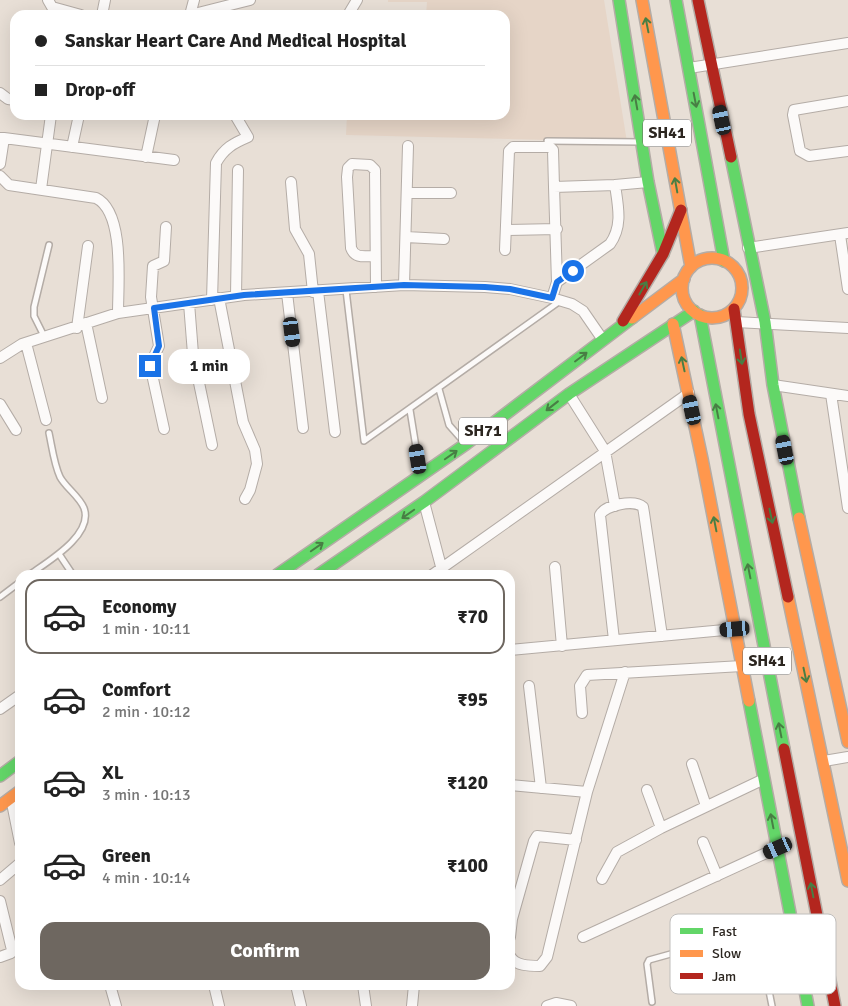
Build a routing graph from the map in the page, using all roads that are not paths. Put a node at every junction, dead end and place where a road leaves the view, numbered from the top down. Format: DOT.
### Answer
graph roads {
  1 [pos="48,0"];
  2 [pos="250,0"];
  3 [pos="619,0"];
  4 [pos="642,0"];
  5 [pos="676,0"];
  6 [pos="698,0"];
  7 [pos="62,10"];
  8 [pos="210,10"];
  9 [pos="848,43"];
  10 [pos="710,65"];
  11 [pos="689,68"];
  12 [pos="848,101"];
  13 [pos="50,120"];
  14 [pos="78,120"];
  15 [pos="154,120"];
  16 [pos="238,120"];
  17 [pos="2,138"];
  18 [pos="547,141"];
  19 [pos="641,142"];
  20 [pos="46,144"];
  21 [pos="408,146"];
  22 [pos="72,147"];
  23 [pos="848,151"];
  24 [pos="146,157"];
  25 [pos="174,160"];
  26 [pos="0,164"];
  27 [pos="238,170"];
  28 [pos="0,176"];
  29 [pos="292,182"];
  30 [pos="648,182"];
  31 [pos="615,185"];
  32 [pos="554,187"];
  33 [pos="41,189"];
  34 [pos="407,193"];
  35 [pos="452,193"];
  36 [pos="681,210"];
  37 [pos="166,227"];
  38 [pos="557,229"];
  39 [pos="506,230"];
  40 [pos="844,234"];
  41 [pos="406,237"];
  42 [pos="444,239"];
  43 [pos="49,245"];
  44 [pos="88,246"];
  45 [pos="748,248"];
  46 [pos="505,250"];
  47 [pos="663,254"];
  48 [pos="375,256"];
  49 [pos="724,261"];
  50 [pos="691,267"];
  51 [pos="684,279"];
  52 [pos="557,282"];
  53 [pos="404,285"];
  54 [pos="376,287"];
  55 [pos="848,289"];
  56 [pos="346,290"];
  57 [pos="316,291"];
  58 [pos="287,293"];
  59 [pos="236,296"];
  60 [pos="216,299"];
  61 [pos="556,300"];
  62 [pos="189,303"];
  63 [pos="154,308"];
  64 [pos="734,309"];
  65 [pos="118,313"];
  66 [pos="697,313"];
  67 [pos="736,322"];
  68 [pos="765,322"];
  69 [pos="674,324"];
  70 [pos="82,325"];
  71 [pos="848,328"];
  72 [pos="618,330"];
  73 [pos="44,337"];
  74 [pos="603,340"];
  75 [pos="26,343"];
  76 [pos="0,358"];
  77 [pos="773,385"];
  78 [pos="439,389"];
  79 [pos="689,393"];
  80 [pos="569,394"];
  81 [pos="831,394"];
  82 [pos="848,396"];
  83 [pos="102,398"];
  84 [pos="0,404"];
  85 [pos="410,410"];
  86 [pos="46,420"];
  87 [pos="303,428"];
  88 [pos="164,429"];
  89 [pos="16,430"];
  90 [pos="335,432"];
  91 [pos="49,433"];
  92 [pos="466,444"];
  93 [pos="212,445"];
  94 [pos="606,451"];
  95 [pos="482,461"];
  96 [pos="420,476"];
  97 [pos="245,499"];
  98 [pos="424,502"];
  99 [pos="615,506"];
  100 [pos="848,508"];
  101 [pos="59,554"];
  102 [pos="555,568"];
  103 [pos="37,570"];
  104 [pos="70,570"];
  105 [pos="284,570"];
  106 [pos="325,570"];
  107 [pos="441,570"];
  108 [pos="445,570"];
  109 [pos="15,586"];
  110 [pos="0,597"];
  111 [pos="735,629"];
  112 [pos="662,636"];
  113 [pos="614,640"];
  114 [pos="562,646"];
  115 [pos="515,650"];
  116 [pos="742,666"];
  117 [pos="625,672"];
  118 [pos="529,686"];
  119 [pos="15,698"];
  120 [pos="0,709"];
  121 [pos="582,713"];
  122 [pos="848,742"];
  123 [pos="848,756"];
  124 [pos="824,761"];
  125 [pos="692,764"];
  126 [pos="15,765"];
  127 [pos="0,776"];
  128 [pos="764,779"];
  129 [pos="515,785"];
  130 [pos="541,788"];
  131 [pos="647,790"];
  132 [pos="587,792"];
  133 [pos="15,794"];
  134 [pos="0,806"];
  135 [pos="706,806"];
  136 [pos="661,828"];
  137 [pos="576,840"];
  138 [pos="703,842"];
  139 [pos="778,848"];
  140 [pos="15,867"];
  141 [pos="717,876"];
  142 [pos="602,879"];
  143 [pos="0,880"];
  144 [pos="848,881"];
  145 [pos="0,902"];
  146 [pos="515,905"];
  147 [pos="790,914"];
  148 [pos="817,914"];
  149 [pos="583,937"];
  150 [pos="670,954"];
  151 [pos="0,957"];
  152 [pos="515,962"];
  153 [pos="111,990"];
  154 [pos="215,990"];
  155 [pos="297,990"];
  156 [pos="364,990"];
  157 [pos="414,990"];
  158 [pos="652,1002"];
  159 [pos="116,1006"];
  160 [pos="219,1006"];
  161 [pos="301,1006"];
  162 [pos="366,1006"];
  163 [pos="412,1006"];
  164 [pos="546,1006"];
  165 [pos="571,1006"];
  1 -- 7 [label="street"];
  2 -- 8 [label="street"];
  19 -- 3 [label="main road, one-way"];
  36 -- 4 [label="main road, SH41, one-way"];
  5 -- 11 [label="main road, SH41"];
  6 -- 10 [label="main road"];
  9 -- 10 [label="street"];
  10 -- 11 [label="street"];
  10 -- 45 [label="main road"];
  11 -- 49 [label="main road, SH41, one-way"];
  12 -- 23 [label="street"];
  13 -- 20 [label="street"];
  14 -- 22 [label="street"];
  15 -- 24 [label="street"];
  16 -- 60 [label="street"];
  17 -- 20 [label="street"];
  17 -- 26 [label="street"];
  18 -- 19 [label="lane"];
  19 -- 30 [label="main road"];
  20 -- 22 [label="street"];
  20 -- 33 [label="street"];
  21 -- 34 [label="street"];
  22 -- 24 [label="street"];
  24 -- 25 [label="street"];
  27 -- 59 [label="street"];
  28 -- 33 [label="street"];
  29 -- 57 [label="street"];
  30 -- 31 [label="street"];
  30 -- 47 [label="main road"];
  31 -- 32 [label="street"];
  31 -- 52 [label="street"];
  32 -- 38 [label="street"];
  32 -- 39 [label="street"];
  33 -- 65 [label="street"];
  34 -- 35 [label="street"];
  34 -- 41 [label="street"];
  36 -- 47 [label="main road"];
  36 -- 50 [label="main road, SH41"];
  37 -- 63 [label="street"];
  38 -- 39 [label="street"];
  38 -- 52 [label="street"];
  39 -- 46 [label="street"];
  40 -- 45 [label="street"];
  40 -- 55 [label="street"];
  41 -- 42 [label="street"];
  41 -- 53 [label="street"];
  43 -- 73 [label="lane"];
  44 -- 70 [label="street"];
  45 -- 68 [label="main road"];
  72 -- 47 [label="main road, one-way"];
  48 -- 48 [label="street"];
  48 -- 54 [label="street"];
  49 -- 50 [label="main road"];
  49 -- 64 [label="main road, SH41"];
  50 -- 51 [label="main road"];
  51 -- 66 [label="main road, SH41"];
  51 -- 72 [label="main road, SH71"];
  52 -- 61 [label="street"];
  53 -- 54 [label="street"];
  53 -- 61 [label="street"];
  54 -- 56 [label="street"];
  56 -- 57 [label="street"];
  56 -- 85 [label="lane"];
  57 -- 58 [label="street"];
  57 -- 90 [label="street"];
  58 -- 59 [label="street"];
  58 -- 87 [label="street"];
  59 -- 60 [label="street"];
  60 -- 62 [label="street"];
  60 -- 97 [label="street"];
  61 -- 74 [label="street"];
  61 -- 78 [label="lane"];
  62 -- 63 [label="street"];
  62 -- 93 [label="street"];
  63 -- 65 [label="street"];
  63 -- 88 [label="street"];
  64 -- 66 [label="main road"];
  64 -- 67 [label="main road, SH41"];
  65 -- 70 [label="street"];
  66 -- 69 [label="main road, SH71"];
  148 -- 66 [label="main road, SH41, one-way"];
  67 -- 68 [label="street"];
  67 -- 124 [label="main road, SH41, one-way"];
  68 -- 71 [label="street"];
  68 -- 77 [label="main road"];
  79 -- 69 [label="main road, one-way"];
  69 -- 80 [label="main road, SH71"];
  70 -- 73 [label="street"];
  70 -- 83 [label="street"];
  72 -- 74 [label="main road, SH71"];
  73 -- 75 [label="street"];
  92 -- 74 [label="main road, SH71, one-way"];
  75 -- 76 [label="street"];
  75 -- 86 [label="street"];
  77 -- 81 [label="street"];
  77 -- 122 [label="main road"];
  78 -- 85 [label="lane"];
  78 -- 92 [label="lane"];
  79 -- 94 [label="street"];
  111 -- 79 [label="main road, one-way"];
  80 -- 94 [label="street"];
  80 -- 95 [label="main road, SH71, one-way"];
  81 -- 82 [label="street"];
  81 -- 100 [label="street"];
  84 -- 89 [label="street"];
  85 -- 96 [label="lane"];
  91 -- 101 [label="lane"];
  92 -- 95 [label="main road"];
  96 -- 92 [label="main road, SH71, one-way"];
  94 -- 99 [label="street"];
  94 -- 108 [label="street"];
  95 -- 98 [label="main road, SH71"];
  105 -- 96 [label="main road, SH71, one-way"];
  98 -- 106 [label="main road, SH71, one-way"];
  98 -- 107 [label="street"];
  99 -- 112 [label="street"];
  99 -- 113 [label="street"];
  101 -- 103 [label="lane"];
  101 -- 104 [label="lane"];
  102 -- 114 [label="street"];
  109 -- 110 [label="lane"];
  111 -- 112 [label="street"];
  111 -- 116 [label="main road"];
  112 -- 113 [label="street"];
  113 -- 114 [label="street"];
  114 -- 115 [label="street"];
  116 -- 117 [label="street"];
  116 -- 128 [label="main road"];
  117 -- 121 [label="street"];
  117 -- 132 [label="street"];
  118 -- 130 [label="street"];
  119 -- 120 [label="street"];
  123 -- 124 [label="street"];
  124 -- 144 [label="main road, SH41"];
  125 -- 135 [label="street"];
  126 -- 127 [label="main road"];
  128 -- 135 [label="street"];
  139 -- 128 [label="main road, one-way"];
  129 -- 130 [label="street"];
  130 -- 132 [label="street"];
  131 -- 136 [label="street"];
  132 -- 137 [label="street"];
  133 -- 134 [label="main road"];
  135 -- 136 [label="street"];
  136 -- 142 [label="street"];
  137 -- 146 [label="street"];
  137 -- 152 [label="street"];
  138 -- 141 [label="street"];
  139 -- 141 [label="street"];
  139 -- 147 [label="main road"];
  140 -- 143 [label="street"];
  141 -- 149 [label="street"];
  145 -- 151 [label="street"];
  150 -- 158 [label="lane"];
  153 -- 159 [label="street"];
  154 -- 160 [label="street"];
  155 -- 161 [label="street"];
  156 -- 162 [label="street"];
  157 -- 163 [label="street"];
  164 -- 165 [label="street"];
}
